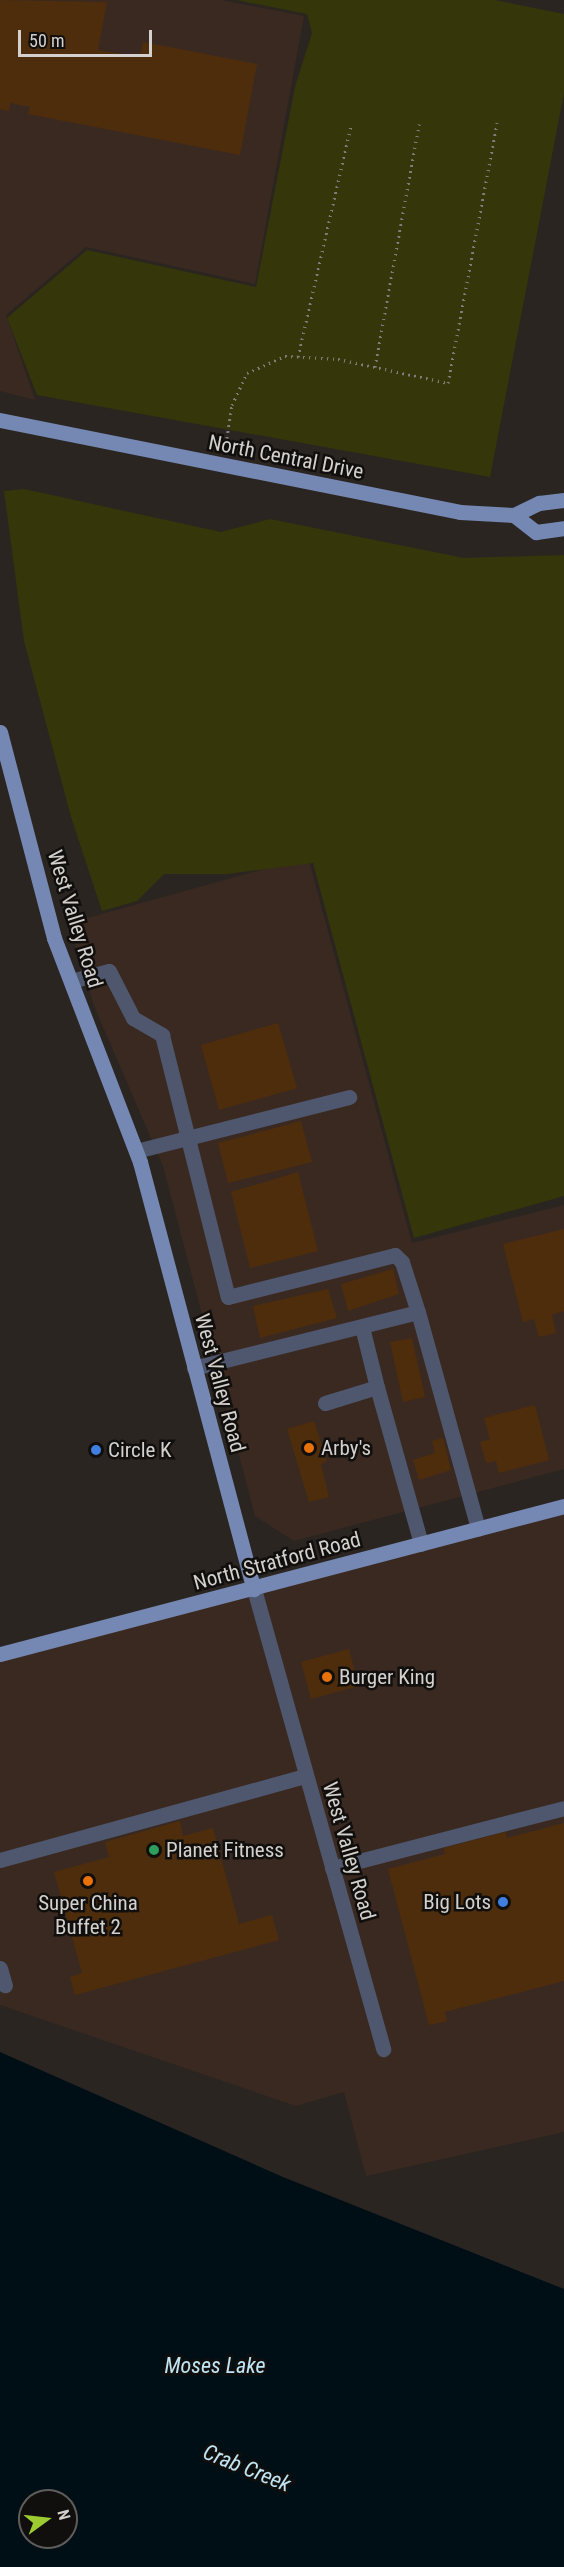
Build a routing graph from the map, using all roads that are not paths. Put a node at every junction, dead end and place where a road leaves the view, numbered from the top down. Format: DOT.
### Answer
graph roads {
  1 [pos="0,420"];
  2 [pos="564,500"];
  3 [pos="514,515"];
  4 [pos="564,528"];
  5 [pos="0,732"];
  6 [pos="71,981"];
  7 [pos="349,1097"];
  8 [pos="190,1138"];
  9 [pos="136,1151"];
  10 [pos="418,1312"];
  11 [pos="362,1327"];
  12 [pos="194,1368"];
  13 [pos="377,1387"];
  14 [pos="325,1403"];
  15 [pos="564,1506"];
  16 [pos="478,1529"];
  17 [pos="421,1544"];
  18 [pos="254,1589"];
  19 [pos="0,1654"];
  20 [pos="306,1776"];
  21 [pos="564,1808"];
  22 [pos="0,1860"];
  23 [pos="332,1868"];
  24 [pos="0,1968"];
  25 [pos="5,1985"];
  26 [pos="383,2049"];
  1 -- 3 [label="main road, North Central Drive"];
  2 -- 3 [label="main road, North Central Drive"];
  3 -- 4 [label="main road"];
  5 -- 6 [label="main road, West Valley Road"];
  6 -- 8 [label="street"];
  6 -- 9 [label="main road, West Valley Road"];
  7 -- 8 [label="street"];
  8 -- 9 [label="street"];
  8 -- 10 [label="street"];
  9 -- 12 [label="main road, West Valley Road"];
  10 -- 11 [label="street"];
  10 -- 16 [label="street"];
  11 -- 12 [label="street"];
  11 -- 13 [label="street"];
  12 -- 18 [label="main road, West Valley Road"];
  13 -- 14 [label="street"];
  13 -- 17 [label="street"];
  15 -- 16 [label="main road, North Stratford Road"];
  16 -- 17 [label="main road, North Stratford Road"];
  17 -- 18 [label="main road, North Stratford Road"];
  18 -- 19 [label="main road, North Stratford Road"];
  18 -- 20 [label="street, West Valley Road"];
  20 -- 22 [label="street"];
  20 -- 23 [label="street, West Valley Road"];
  21 -- 23 [label="street"];
  23 -- 26 [label="street, West Valley Road"];
  24 -- 25 [label="street"];
}
